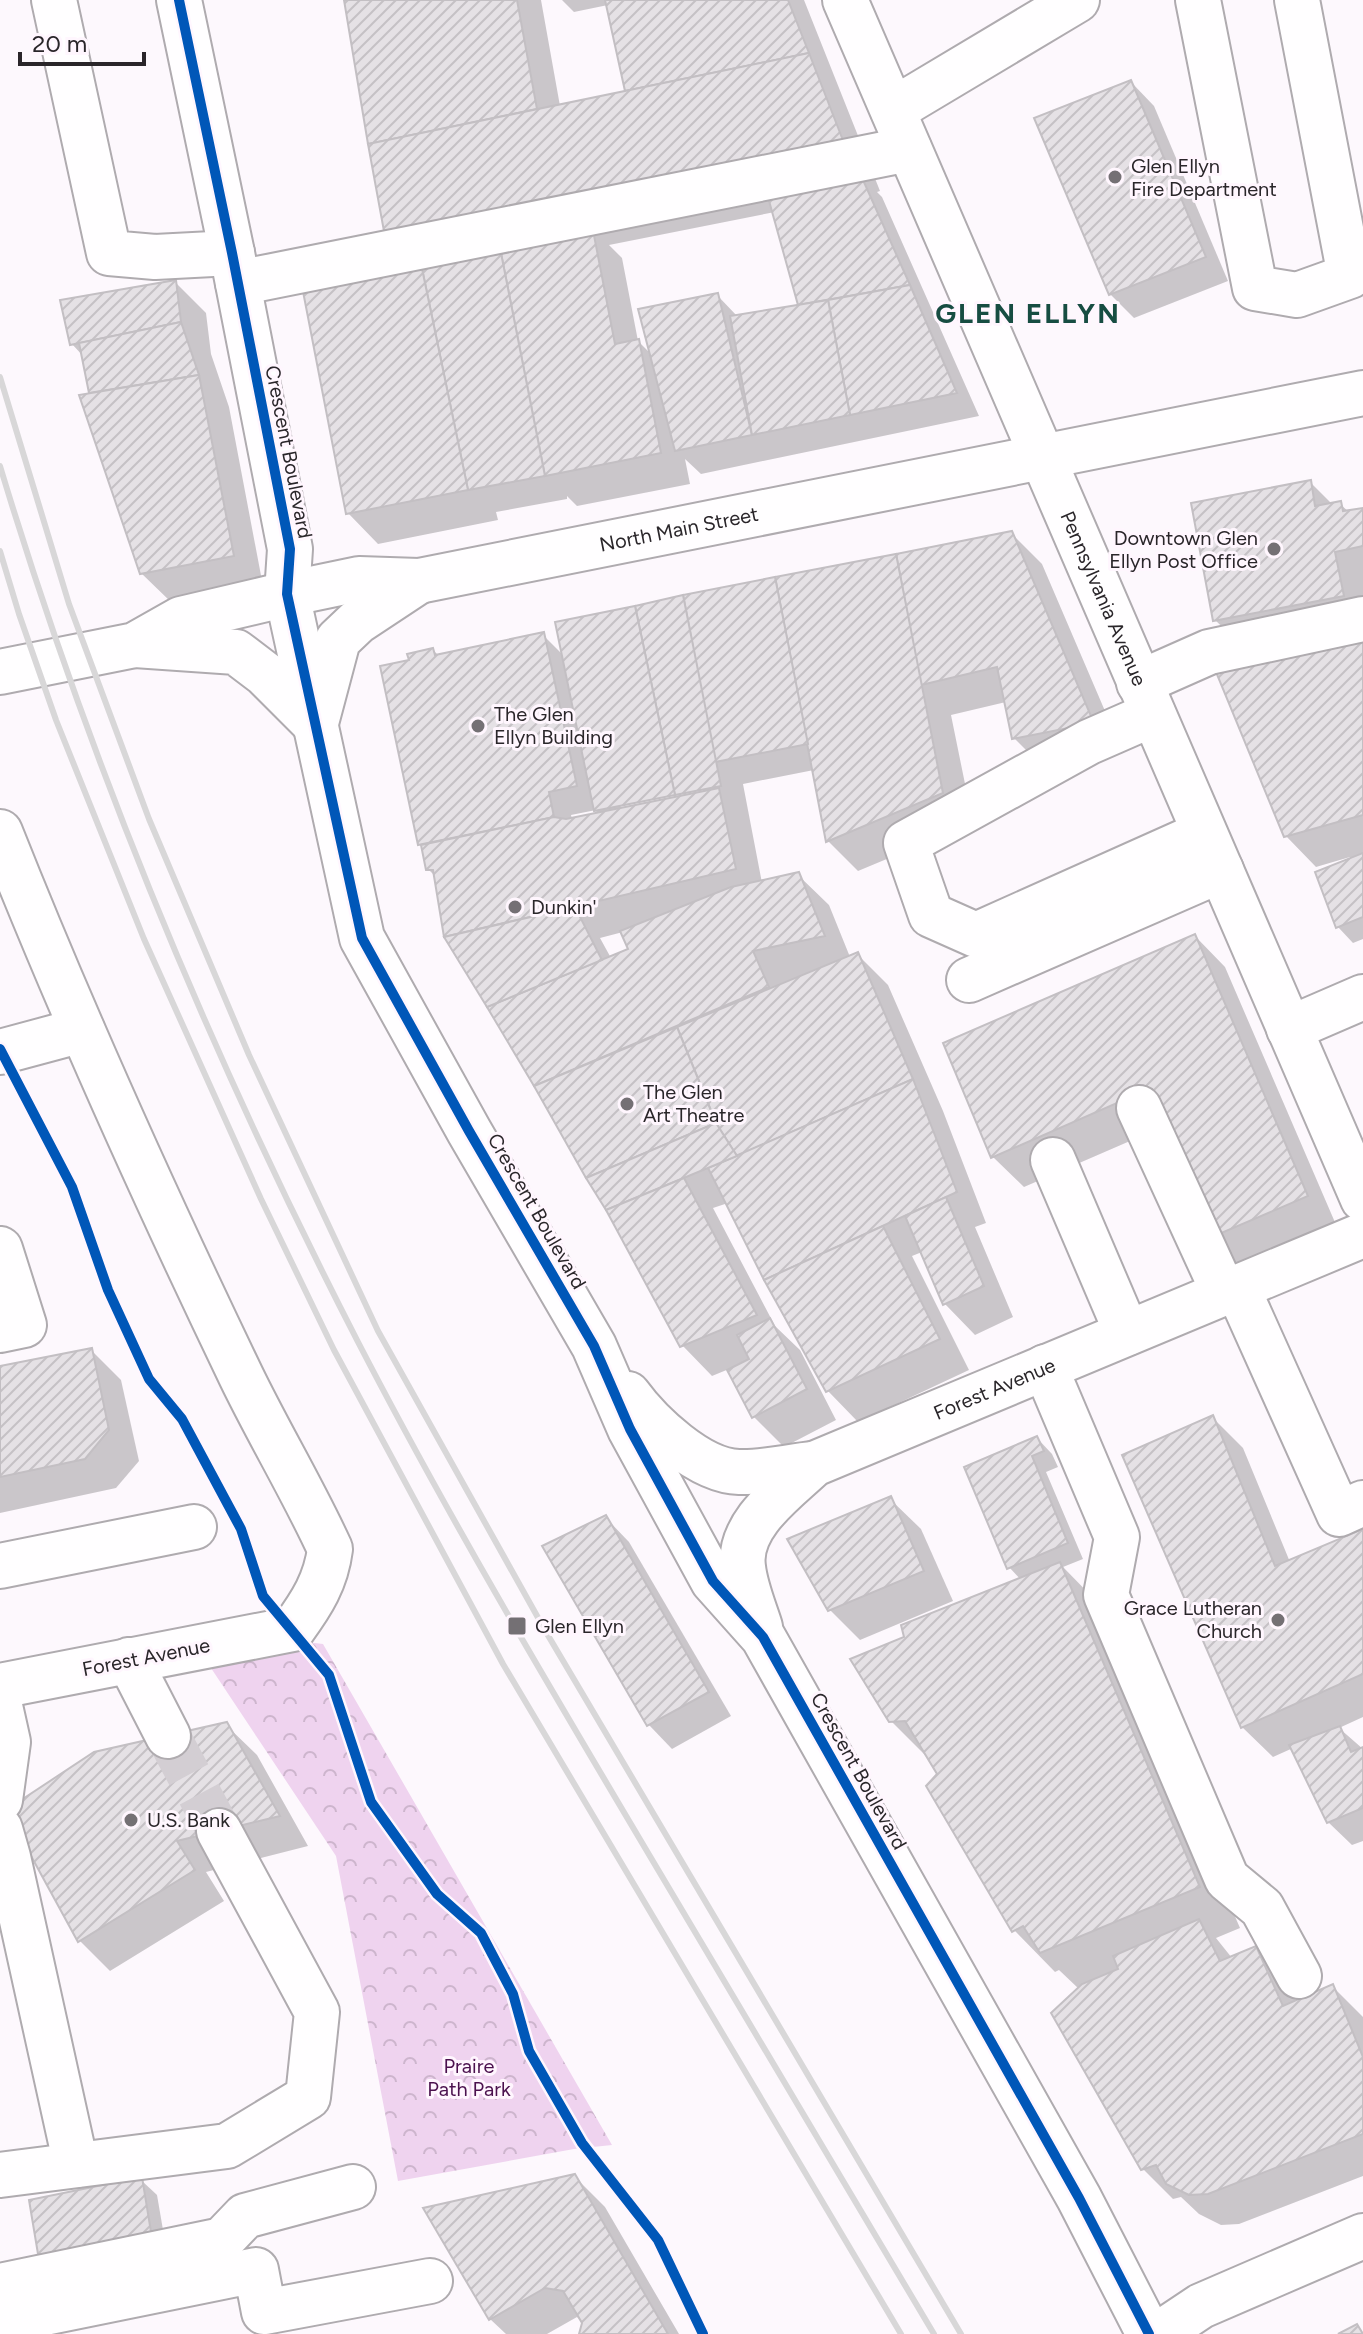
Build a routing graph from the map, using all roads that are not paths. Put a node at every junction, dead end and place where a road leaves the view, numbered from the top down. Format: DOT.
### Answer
graph roads {
  1 [pos="54,0"];
  2 [pos="179,0"];
  3 [pos="845,0"];
  4 [pos="1077,0"];
  5 [pos="1198,0"];
  6 [pos="1297,0"];
  7 [pos="901,130"];
  8 [pos="235,268"];
  9 [pos="1363,393"];
  10 [pos="1043,459"];
  11 [pos="419,581"];
  12 [pos="287,594"];
  13 [pos="1363,619"];
  14 [pos="135,645"];
  15 [pos="0,672"];
  16 [pos="1146,698"];
  17 [pos="316,725"];
  18 [pos="0,832"];
  19 [pos="1212,852"];
  20 [pos="15,909"];
  21 [pos="969,980"];
  22 [pos="1363,997"];
  23 [pos="1289,1029"];
  24 [pos="82,1030"];
  25 [pos="0,1052"];
  26 [pos="1139,1108"];
  27 [pos="1053,1160"];
  28 [pos="1363,1199"];
  29 [pos="1363,1235"];
  30 [pos="0,1249"];
  31 [pos="1230,1290"];
  32 [pos="0,1330"];
  33 [pos="1127,1333"];
  34 [pos="594,1346"];
  35 [pos="1045,1367"];
  36 [pos="814,1464"];
  37 [pos="1351,1508"];
  38 [pos="194,1527"];
  39 [pos="0,1566"];
  40 [pos="763,1637"];
  41 [pos="129,1660"];
  42 [pos="0,1686"];
  43 [pos="0,1706"];
  44 [pos="168,1736"];
  45 [pos="0,1800"];
  46 [pos="219,1831"];
  47 [pos="4,1843"];
  48 [pos="1299,1976"];
  49 [pos="76,2165"];
  50 [pos="0,2175"];
  51 [pos="353,2187"];
  52 [pos="1363,2236"];
  53 [pos="430,2281"];
  54 [pos="0,2286"];
  55 [pos="0,2322"];
  56 [pos="266,2323"];
  57 [pos="1149,2334"];
  58 [pos="1159,2334"];
  1 -- 8 [label="street"];
  2 -- 8 [label="street, Crescent Boulevard"];
  3 -- 7 [label="street, Pennsylvania Avenue"];
  4 -- 7 [label="street"];
  5 -- 6 [label="street"];
  7 -- 8 [label="street"];
  7 -- 10 [label="street, Pennsylvania Avenue"];
  8 -- 12 [label="street, Crescent Boulevard"];
  9 -- 10 [label="street, North Main Street"];
  10 -- 11 [label="street, North Main Street"];
  10 -- 16 [label="street, Pennsylvania Avenue"];
  11 -- 12 [label="street, North Main Street"];
  11 -- 17 [label="street"];
  12 -- 14 [label="street, North Main Street"];
  12 -- 17 [label="street, Crescent Boulevard"];
  13 -- 16 [label="street"];
  14 -- 15 [label="street, North Main Street"];
  14 -- 17 [label="street"];
  16 -- 19 [label="street, Pennsylvania Avenue"];
  16 -- 19 [label="street"];
  17 -- 34 [label="street, Crescent Boulevard"];
  18 -- 20 [label="street"];
  19 -- 21 [label="street"];
  19 -- 23 [label="street, Pennsylvania Avenue"];
  20 -- 24 [label="street"];
  22 -- 23 [label="street"];
  23 -- 28 [label="street, Pennsylvania Avenue"];
  24 -- 25 [label="street"];
  24 -- 41 [label="street, Forest Avenue"];
  26 -- 31 [label="street"];
  27 -- 33 [label="street"];
  29 -- 31 [label="street, Forest Avenue"];
  30 -- 32 [label="street"];
  31 -- 33 [label="street, Forest Avenue"];
  31 -- 37 [label="street"];
  33 -- 35 [label="street, Forest Avenue"];
  34 -- 36 [label="street"];
  34 -- 40 [label="street, Crescent Boulevard"];
  35 -- 36 [label="street, Forest Avenue"];
  35 -- 48 [label="street"];
  36 -- 40 [label="street, Forest Avenue"];
  38 -- 39 [label="street"];
  40 -- 57 [label="street, Crescent Boulevard"];
  41 -- 42 [label="street, Forest Avenue"];
  41 -- 44 [label="street"];
  43 -- 45 [label="street"];
  46 -- 49 [label="street"];
  47 -- 49 [label="street"];
  49 -- 50 [label="street"];
  51 -- 54 [label="street"];
  52 -- 58 [label="street"];
  53 -- 56 [label="street"];
  55 -- 56 [label="street"];
}
